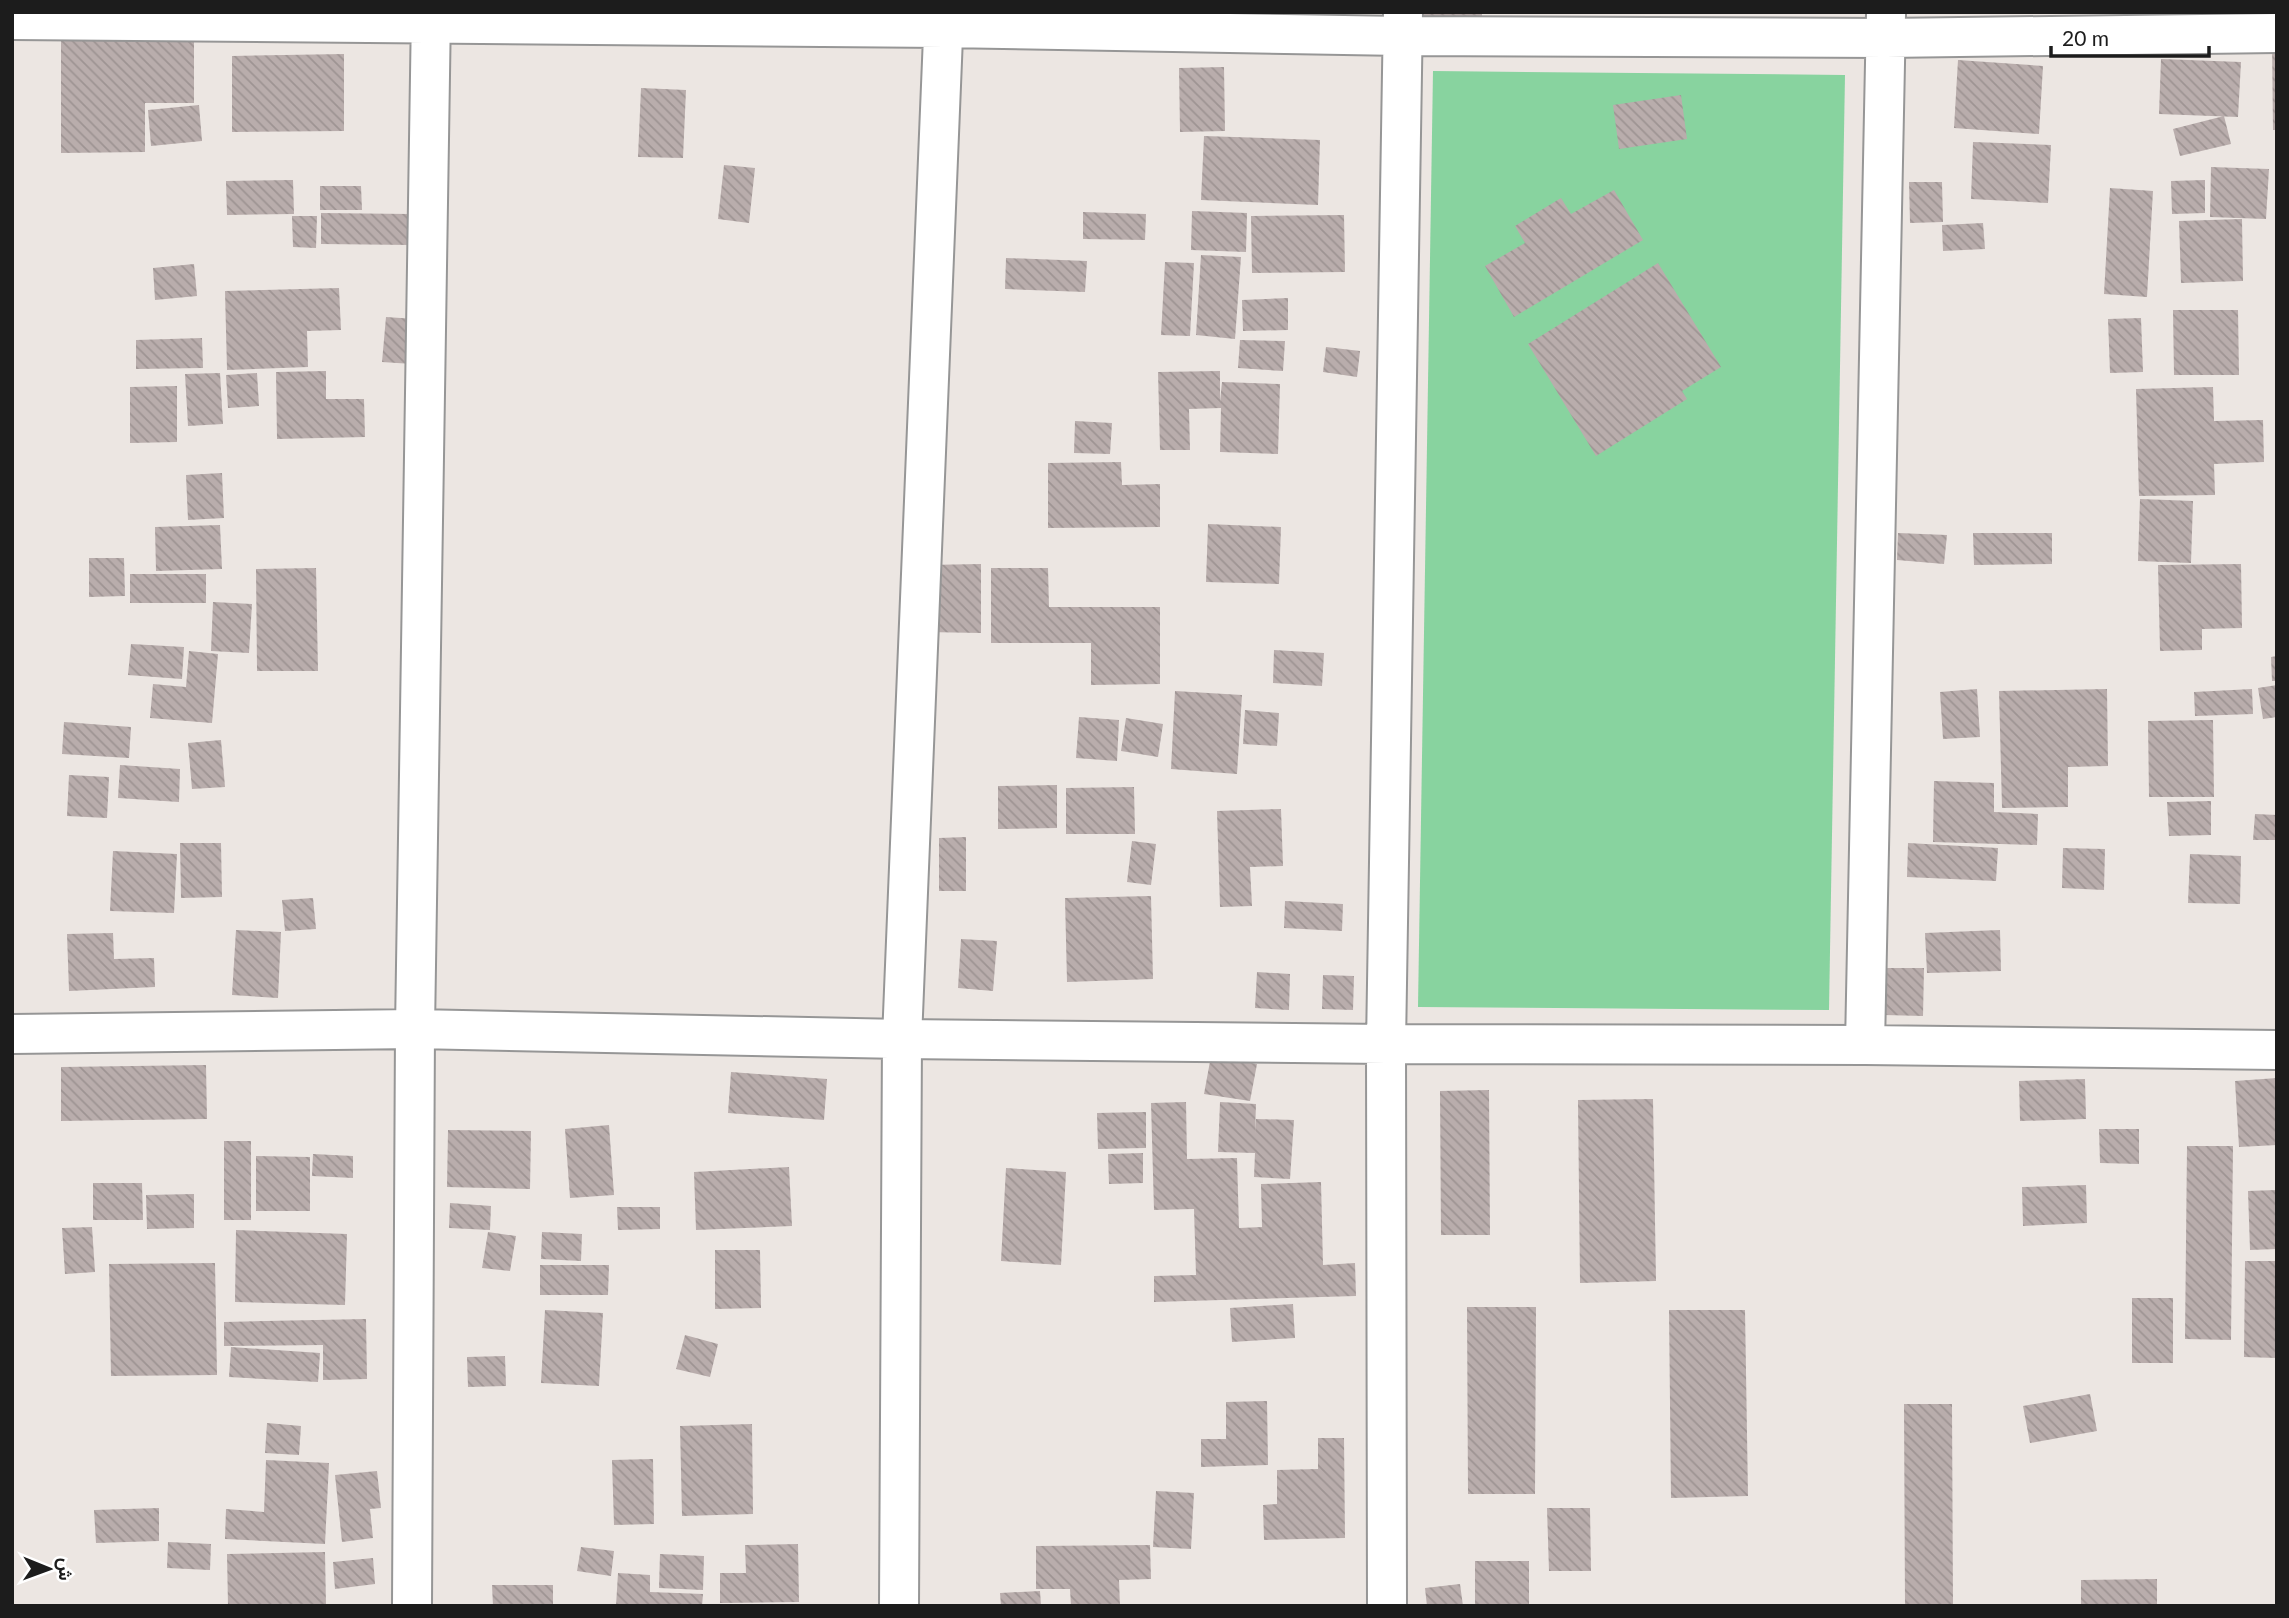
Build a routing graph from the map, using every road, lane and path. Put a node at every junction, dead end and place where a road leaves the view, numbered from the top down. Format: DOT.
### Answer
graph roads {
  1 [pos="431,17"];
  2 [pos="12,20"];
  3 [pos="944,20"];
  4 [pos="1402,24"];
  5 [pos="1886,25"];
  6 [pos="2277,33"];
  7 [pos="415,1029"];
  8 [pos="12,1034"];
  9 [pos="902,1039"];
  10 [pos="1386,1044"];
  11 [pos="1865,1045"];
  12 [pos="2277,1050"];
  13 [pos="412,1606"];
  14 [pos="899,1606"];
  15 [pos="1387,1606"];
  1 -- 2 [label="street"];
  1 -- 3 [label="street"];
  1 -- 7 [label="street"];
  3 -- 4 [label="street"];
  3 -- 9 [label="street"];
  4 -- 5 [label="street"];
  4 -- 10 [label="street"];
  5 -- 6 [label="street"];
  5 -- 11 [label="street"];
  7 -- 8 [label="street"];
  7 -- 9 [label="street"];
  7 -- 13 [label="street"];
  9 -- 10 [label="street"];
  9 -- 14 [label="street"];
  10 -- 11 [label="street"];
  10 -- 15 [label="street"];
  11 -- 12 [label="street"];
}
